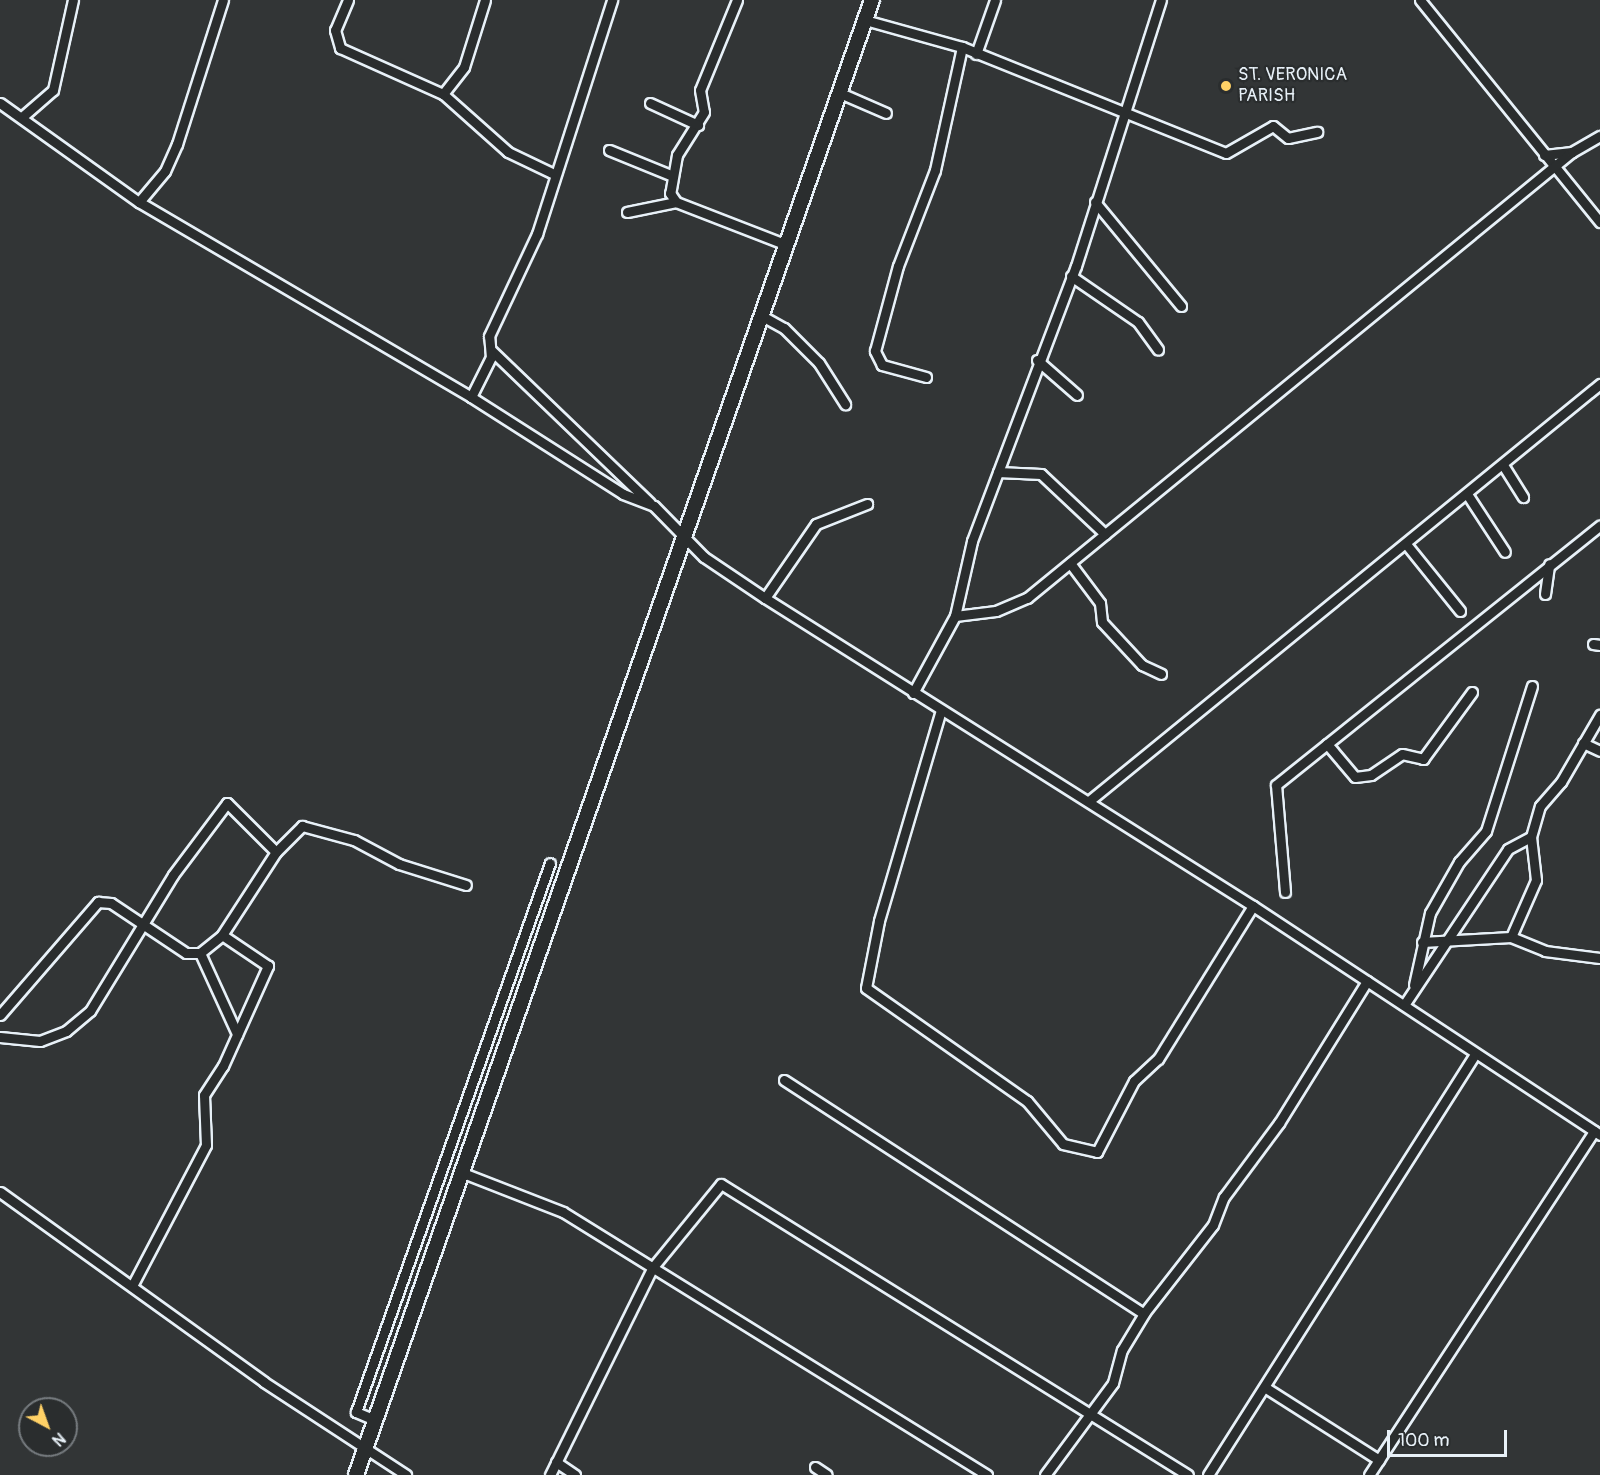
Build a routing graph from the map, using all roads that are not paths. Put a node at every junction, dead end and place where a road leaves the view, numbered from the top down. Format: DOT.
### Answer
graph roads {
  1 [pos="73,0"];
  2 [pos="223,0"];
  3 [pos="348,0"];
  4 [pos="484,0"];
  5 [pos="612,0"];
  6 [pos="736,0"];
  7 [pos="872,0"];
  8 [pos="995,0"];
  9 [pos="1161,0"];
  10 [pos="1420,0"];
  11 [pos="865,20"];
  12 [pos="962,47"];
  13 [pos="976,54"];
  14 [pos="840,93"];
  15 [pos="443,94"];
  16 [pos="650,103"];
  17 [pos="0,104"];
  18 [pos="886,112"];
  19 [pos="1122,113"];
  20 [pos="22,117"];
  21 [pos="698,125"];
  22 [pos="1317,132"];
  23 [pos="1600,136"];
  24 [pos="609,150"];
  25 [pos="1572,152"];
  26 [pos="1544,155"];
  27 [pos="1556,170"];
  28 [pos="554,174"];
  29 [pos="673,176"];
  30 [pos="139,202"];
  31 [pos="676,202"];
  32 [pos="1095,202"];
  33 [pos="627,212"];
  34 [pos="1600,222"];
  35 [pos="787,244"];
  36 [pos="1071,276"];
  37 [pos="1181,306"];
  38 [pos="762,316"];
  39 [pos="1158,350"];
  40 [pos="492,351"];
  41 [pos="1036,360"];
  42 [pos="926,377"];
  43 [pos="1600,384"];
  44 [pos="1077,395"];
  45 [pos="471,397"];
  46 [pos="845,404"];
  47 [pos="1503,465"];
  48 [pos="998,472"];
  49 [pos="1467,494"];
  50 [pos="1524,497"];
  51 [pos="867,504"];
  52 [pos="654,506"];
  53 [pos="1600,525"];
  54 [pos="684,533"];
  55 [pos="1105,534"];
  56 [pos="1406,544"];
  57 [pos="1505,552"];
  58 [pos="1070,563"];
  59 [pos="1549,564"];
  60 [pos="1545,594"];
  61 [pos="765,598"];
  62 [pos="1460,610"];
  63 [pos="955,616"];
  64 [pos="1161,674"];
  65 [pos="1532,686"];
  66 [pos="913,693"];
  67 [pos="1472,693"];
  68 [pos="941,710"];
  69 [pos="1600,715"];
  70 [pos="1583,743"];
  71 [pos="1327,744"];
  72 [pos="1600,751"];
  73 [pos="1089,801"];
  74 [pos="1531,837"];
  75 [pos="276,852"];
  76 [pos="549,863"];
  77 [pos="466,885"];
  78 [pos="1285,892"];
  79 [pos="1253,906"];
  80 [pos="143,928"];
  81 [pos="222,935"];
  82 [pos="1511,937"];
  83 [pos="1446,940"];
  84 [pos="1422,942"];
  85 [pos="200,954"];
  86 [pos="1600,958"];
  87 [pos="1367,981"];
  88 [pos="1413,991"];
  89 [pos="1404,1005"];
  90 [pos="0,1015"];
  91 [pos="237,1034"];
  92 [pos="0,1037"];
  93 [pos="1474,1056"];
  94 [pos="784,1080"];
  95 [pos="1597,1133"];
  96 [pos="463,1173"];
  97 [pos="0,1192"];
  98 [pos="653,1267"];
  99 [pos="132,1286"];
  100 [pos="1144,1314"];
  101 [pos="1266,1388"];
  102 [pos="1089,1413"];
  103 [pos="375,1420"];
  104 [pos="366,1446"];
  105 [pos="1379,1460"];
  106 [pos="556,1462"];
  107 [pos="815,1467"];
  108 [pos="356,1475"];
  109 [pos="406,1475"];
  110 [pos="550,1475"];
  111 [pos="575,1475"];
  112 [pos="827,1475"];
  113 [pos="987,1475"];
  114 [pos="1045,1475"];
  115 [pos="1188,1475"];
  116 [pos="1208,1475"];
  117 [pos="1369,1475"];
  1 -- 20 [label="street"];
  2 -- 30 [label="street"];
  3 -- 15 [label="street"];
  4 -- 15 [label="street"];
  5 -- 28 [label="street"];
  6 -- 21 [label="street"];
  7 -- 11 [label="street"];
  8 -- 13 [label="street"];
  9 -- 19 [label="street"];
  10 -- 26 [label="street"];
  11 -- 12 [label="street"];
  11 -- 14 [label="street"];
  12 -- 13 [label="street"];
  12 -- 42 [label="street"];
  13 -- 19 [label="street"];
  14 -- 18 [label="street"];
  14 -- 35 [label="street"];
  15 -- 28 [label="street"];
  16 -- 21 [label="street"];
  17 -- 20 [label="street"];
  19 -- 22 [label="street"];
  19 -- 32 [label="street"];
  20 -- 30 [label="street"];
  21 -- 29 [label="street"];
  23 -- 25 [label="street"];
  24 -- 29 [label="street"];
  25 -- 26 [label="street"];
  25 -- 27 [label="street"];
  26 -- 27 [label="street"];
  27 -- 34 [label="street"];
  27 -- 55 [label="street"];
  28 -- 40 [label="street"];
  29 -- 31 [label="street"];
  30 -- 45 [label="street"];
  31 -- 33 [label="street"];
  31 -- 35 [label="street"];
  32 -- 36 [label="street"];
  32 -- 37 [label="street"];
  35 -- 38 [label="street"];
  36 -- 39 [label="street"];
  36 -- 41 [label="street"];
  38 -- 46 [label="street"];
  38 -- 54 [label="street"];
  40 -- 45 [label="street"];
  40 -- 52 [label="street"];
  41 -- 44 [label="street"];
  41 -- 48 [label="street"];
  43 -- 47 [label="street"];
  45 -- 52 [label="street"];
  47 -- 49 [label="street"];
  47 -- 50 [label="street"];
  48 -- 55 [label="street"];
  48 -- 63 [label="street"];
  49 -- 56 [label="street"];
  49 -- 57 [label="street"];
  51 -- 61 [label="street"];
  52 -- 54 [label="street"];
  53 -- 59 [label="street"];
  54 -- 61 [label="street"];
  54 -- 96 [label="street"];
  55 -- 58 [label="street"];
  56 -- 62 [label="street"];
  56 -- 73 [label="street"];
  58 -- 63 [label="street"];
  58 -- 64 [label="street"];
  59 -- 60 [label="street"];
  59 -- 71 [label="street"];
  61 -- 66 [label="street"];
  63 -- 66 [label="street"];
  65 -- 84 [label="street"];
  66 -- 68 [label="street"];
  67 -- 71 [label="street"];
  68 -- 73 [label="street"];
  68 -- 79 [label="street"];
  69 -- 70 [label="street"];
  70 -- 72 [label="street"];
  70 -- 74 [label="street"];
  71 -- 78 [label="street"];
  73 -- 79 [label="street"];
  74 -- 82 [label="street"];
  74 -- 83 [label="street"];
  75 -- 77 [label="street"];
  75 -- 80 [label="street"];
  75 -- 81 [label="street"];
  76 -- 103 [label="street"];
  79 -- 87 [label="street"];
  80 -- 85 [label="street"];
  80 -- 90 [label="street"];
  80 -- 92 [label="street"];
  81 -- 85 [label="street"];
  81 -- 91 [label="street"];
  82 -- 83 [label="street"];
  82 -- 86 [label="street"];
  83 -- 84 [label="street"];
  83 -- 88 [label="street"];
  84 -- 88 [label="street"];
  85 -- 91 [label="street"];
  87 -- 89 [label="street"];
  87 -- 100 [label="street"];
  88 -- 89 [label="street"];
  89 -- 93 [label="street"];
  91 -- 99 [label="street"];
  93 -- 95 [label="street"];
  93 -- 101 [label="street"];
  94 -- 100 [label="street"];
  95 -- 105 [label="street"];
  96 -- 98 [label="street"];
  96 -- 103 [label="street"];
  97 -- 99 [label="street"];
  98 -- 102 [label="street"];
  98 -- 106 [label="street"];
  98 -- 113 [label="street"];
  99 -- 104 [label="street"];
  100 -- 102 [label="street"];
  101 -- 105 [label="street"];
  101 -- 116 [label="street"];
  102 -- 114 [label="street"];
  102 -- 115 [label="street"];
  103 -- 104 [label="street"];
  104 -- 108 [label="street"];
  104 -- 109 [label="street"];
  105 -- 117 [label="street"];
  106 -- 110 [label="street"];
  106 -- 111 [label="street"];
  107 -- 112 [label="street"];
}
